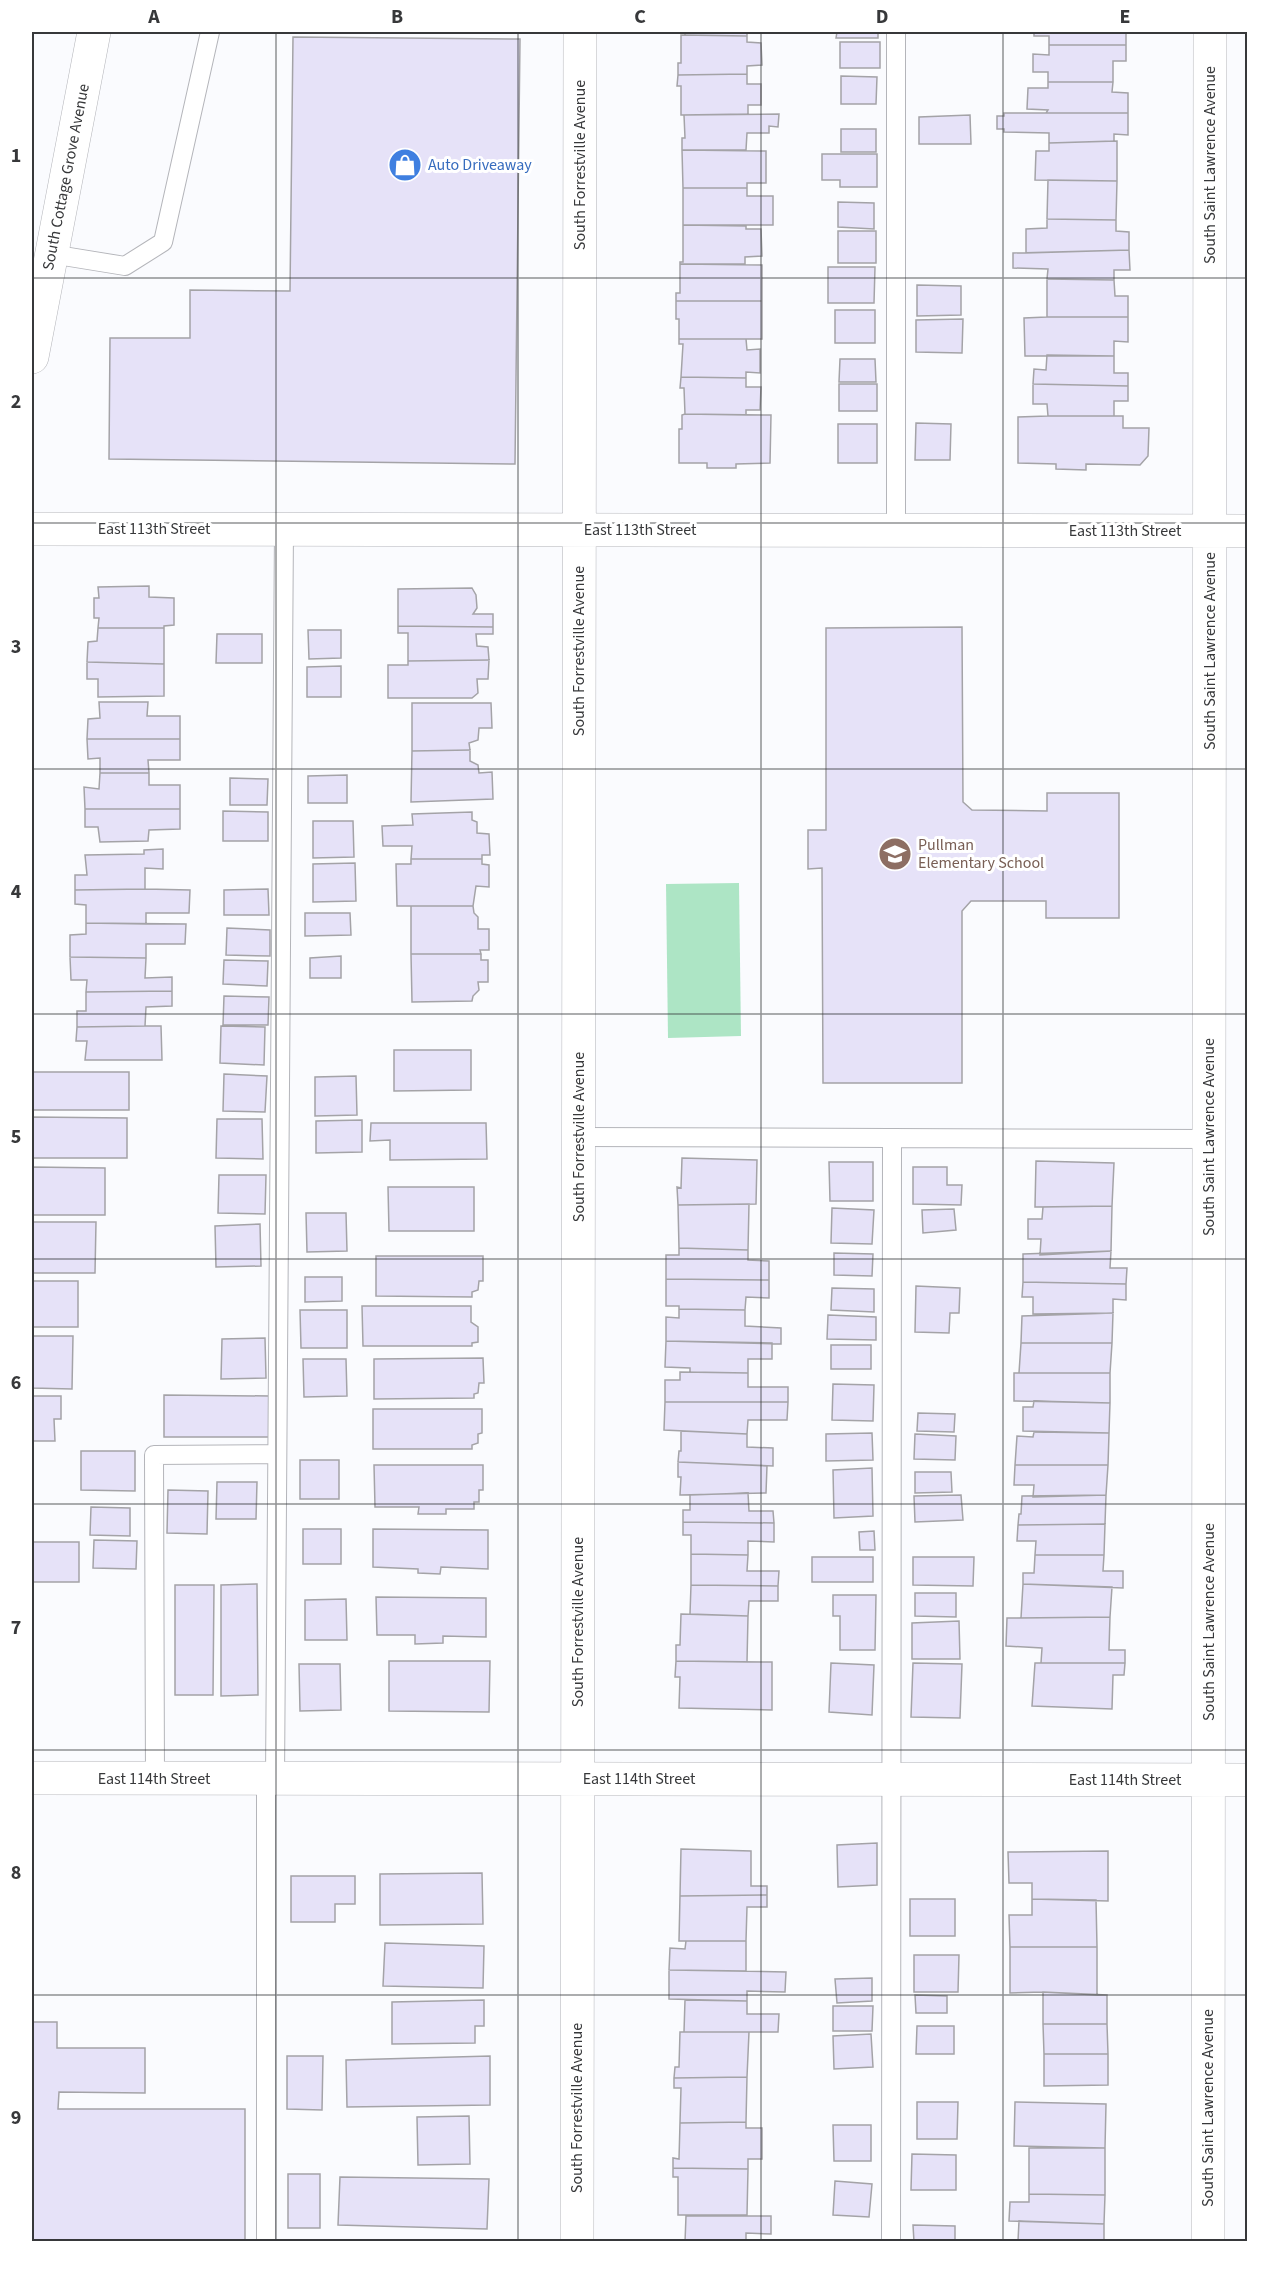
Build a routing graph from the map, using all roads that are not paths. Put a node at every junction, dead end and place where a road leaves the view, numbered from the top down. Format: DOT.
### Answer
graph roads {
  1 [pos="94,32"];
  2 [pos="210,32"];
  3 [pos="580,32"];
  4 [pos="896,32"];
  5 [pos="1210,32"];
  6 [pos="51,254"];
  7 [pos="32,357"];
  8 [pos="32,529"];
  9 [pos="284,529"];
  10 [pos="579,530"];
  11 [pos="896,531"];
  12 [pos="1210,531"];
  13 [pos="1248,531"];
  14 [pos="579,1137"];
  15 [pos="892,1138"];
  16 [pos="1209,1139"];
  17 [pos="277,1454"];
  18 [pos="32,1778"];
  19 [pos="155,1779"];
  20 [pos="270,1779"];
  21 [pos="578,1779"];
  22 [pos="892,1780"];
  23 [pos="1208,1780"];
  24 [pos="1248,1780"];
  25 [pos="266,2241"];
  26 [pos="577,2241"];
  27 [pos="891,2241"];
  28 [pos="1208,2241"];
  1 -- 6 [label="street, South Cottage Grove Avenue"];
  2 -- 6 [label="lane"];
  3 -- 10 [label="street, South Forrestville Avenue"];
  4 -- 11 [label="lane"];
  5 -- 12 [label="street, South Saint Lawrence Avenue"];
  6 -- 7 [label="street, South Cottage Grove Avenue"];
  8 -- 9 [label="street, East 113th Street"];
  9 -- 10 [label="street, East 113th Street"];
  9 -- 17 [label="lane"];
  10 -- 11 [label="street, East 113th Street"];
  10 -- 14 [label="street, South Forrestville Avenue"];
  11 -- 12 [label="street, East 113th Street"];
  12 -- 13 [label="street, East 113th Street"];
  12 -- 16 [label="street, South Saint Lawrence Avenue"];
  14 -- 15 [label="lane"];
  14 -- 21 [label="street, South Forrestville Avenue"];
  15 -- 16 [label="lane"];
  15 -- 22 [label="lane"];
  16 -- 23 [label="street, South Saint Lawrence Avenue"];
  17 -- 19 [label="lane"];
  17 -- 20 [label="lane"];
  18 -- 19 [label="street, East 114th Street"];
  19 -- 20 [label="street, East 114th Street"];
  20 -- 21 [label="street, East 114th Street"];
  20 -- 25 [label="lane"];
  21 -- 22 [label="street, East 114th Street"];
  21 -- 26 [label="street, South Forrestville Avenue"];
  22 -- 23 [label="street, East 114th Street"];
  22 -- 27 [label="lane"];
  23 -- 24 [label="street, East 114th Street"];
  23 -- 28 [label="street, South Saint Lawrence Avenue"];
}
